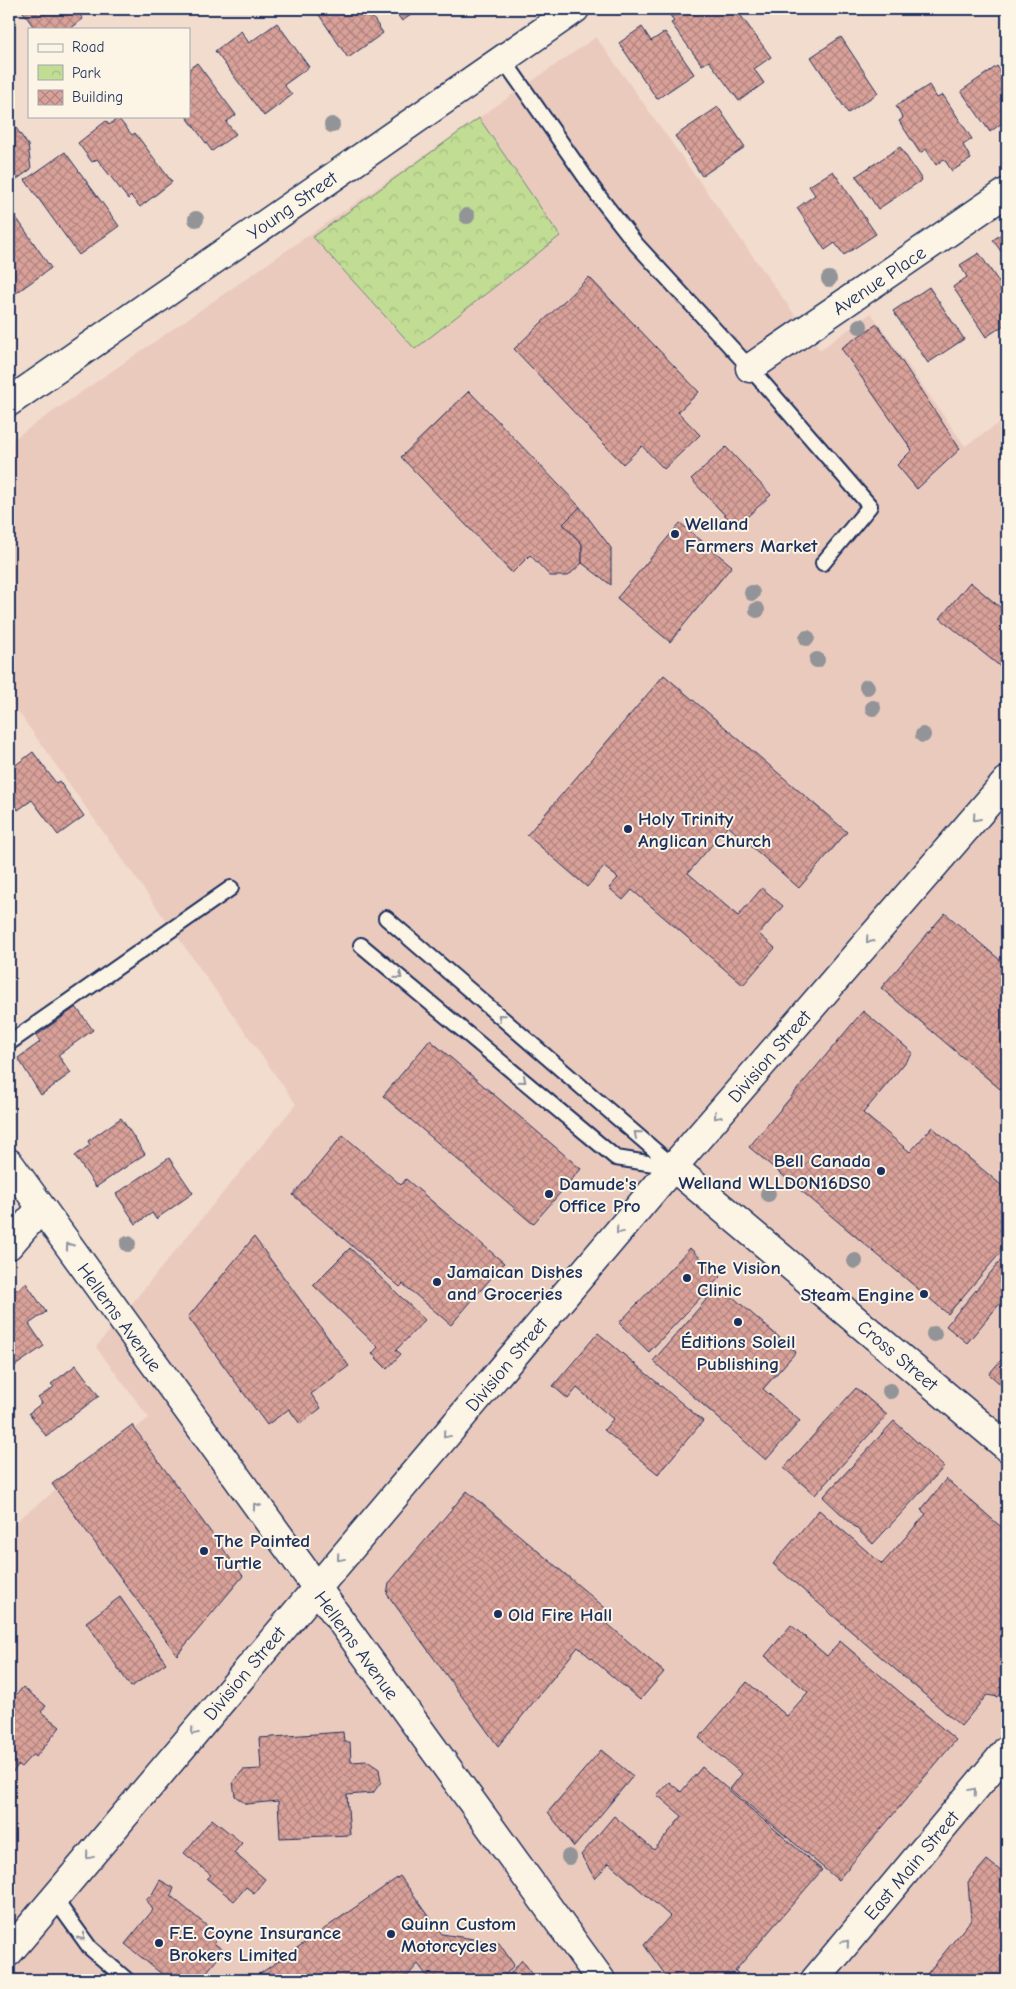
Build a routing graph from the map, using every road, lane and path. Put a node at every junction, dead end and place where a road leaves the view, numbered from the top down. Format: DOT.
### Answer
graph roads {
  1 [pos="575,9"];
  2 [pos="503,59"];
  3 [pos="1007,192"];
  4 [pos="750,368"];
  5 [pos="9,402"];
  6 [pos="823,563"];
  7 [pos="1007,781"];
  8 [pos="230,888"];
  9 [pos="386,918"];
  10 [pos="361,944"];
  11 [pos="9,1043"];
  12 [pos="9,1163"];
  13 [pos="673,1167"];
  14 [pos="41,1208"];
  15 [pos="9,1245"];
  16 [pos="1007,1447"];
  17 [pos="315,1588"];
  18 [pos="1007,1750"];
  19 [pos="54,1898"];
  20 [pos="9,1952"];
  21 [pos="127,1980"];
  22 [pos="601,1980"];
  23 [pos="815,1980"];
  1 -- 2 [label="street, Young Street"];
  2 -- 4 [label="lane"];
  2 -- 5 [label="street, Young Street"];
  3 -- 4 [label="street, Avenue Place"];
  4 -- 6 [label="lane"];
  7 -- 13 [label="street, Division Street, one-way"];
  8 -- 11 [label="lane"];
  13 -- 9 [label="lane, one-way"];
  10 -- 13 [label="lane, one-way"];
  12 -- 14 [label="street, Hellems Avenue"];
  13 -- 16 [label="street, Cross Street"];
  13 -- 17 [label="street, Division Street, one-way"];
  14 -- 15 [label="street"];
  17 -- 14 [label="street, Hellems Avenue, one-way"];
  17 -- 19 [label="street, Division Street, one-way"];
  17 -- 22 [label="street, Hellems Avenue"];
  23 -- 18 [label="street, East Main Street, one-way"];
  19 -- 20 [label="street, Division Street"];
  19 -- 21 [label="lane, one-way"];
}
